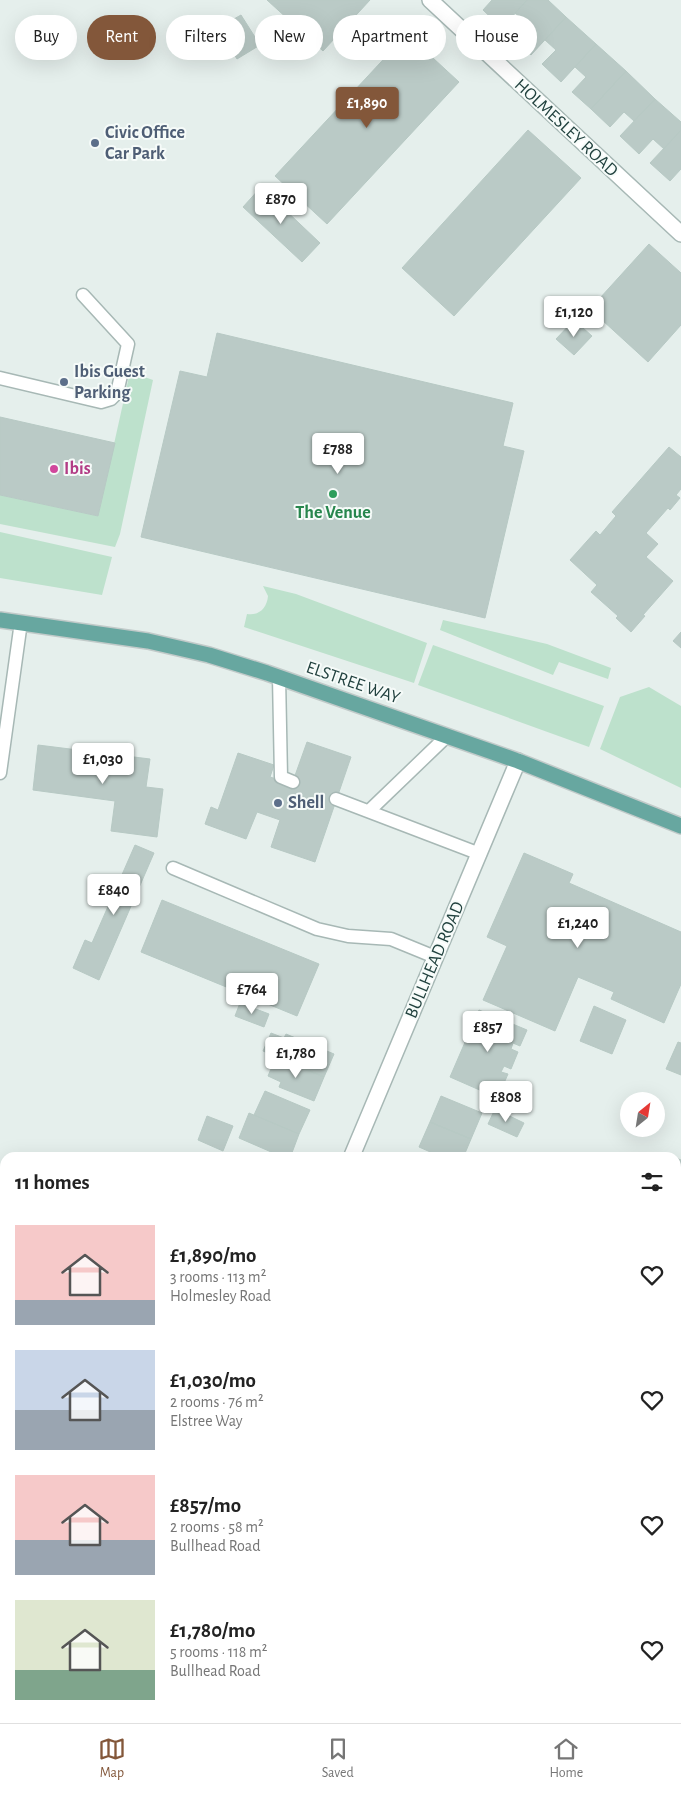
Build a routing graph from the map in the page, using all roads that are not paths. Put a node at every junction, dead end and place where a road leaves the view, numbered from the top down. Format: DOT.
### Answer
graph roads {
  1 [pos="430,0"];
  2 [pos="681,234"];
  3 [pos="83,295"];
  4 [pos="0,378"];
  5 [pos="0,620"];
  6 [pos="21,622"];
  7 [pos="278,677"];
  8 [pos="447,736"];
  9 [pos="518,761"];
  10 [pos="0,773"];
  11 [pos="293,782"];
  12 [pos="336,799"];
  13 [pos="369,811"];
  14 [pos="681,826"];
  15 [pos="480,854"];
  16 [pos="173,868"];
  17 [pos="435,957"];
  18 [pos="354,1152"];
  1 -- 2 [label="street, HOLMESLEY ROAD"];
  3 -- 4 [label="lane"];
  5 -- 6 [label="main road, ELSTREE WAY"];
  6 -- 7 [label="main road, ELSTREE WAY"];
  6 -- 10 [label="lane"];
  7 -- 8 [label="main road, ELSTREE WAY"];
  7 -- 11 [label="lane"];
  8 -- 9 [label="main road, ELSTREE WAY"];
  8 -- 13 [label="lane"];
  9 -- 14 [label="main road, ELSTREE WAY"];
  9 -- 15 [label="street, BULLHEAD ROAD"];
  12 -- 13 [label="lane"];
  13 -- 15 [label="lane"];
  15 -- 17 [label="street, BULLHEAD ROAD"];
  16 -- 17 [label="lane"];
  17 -- 18 [label="street, BULLHEAD ROAD"];
}
